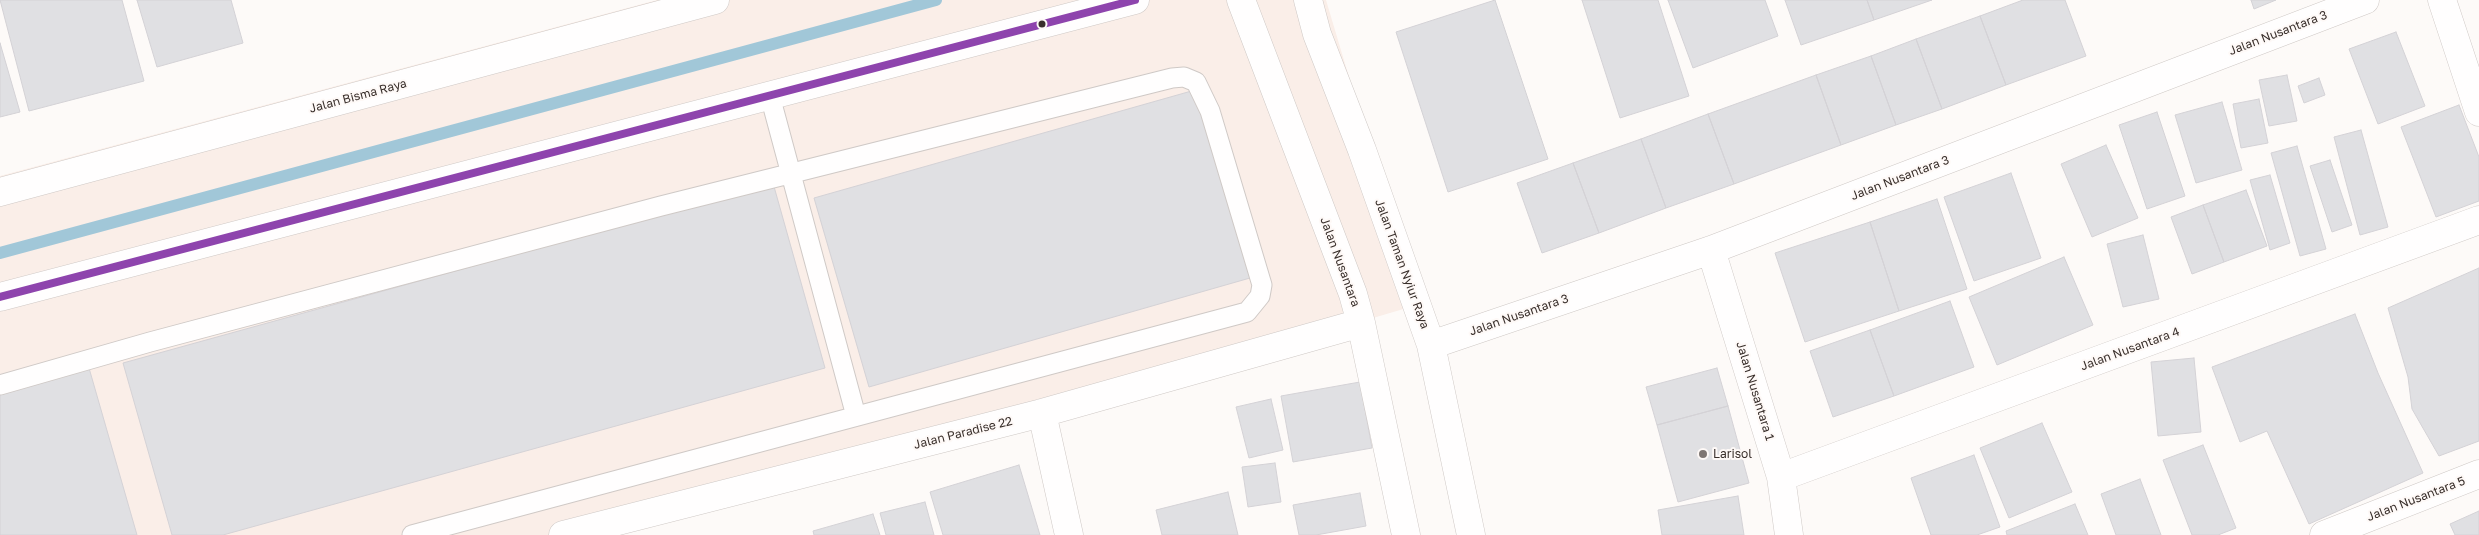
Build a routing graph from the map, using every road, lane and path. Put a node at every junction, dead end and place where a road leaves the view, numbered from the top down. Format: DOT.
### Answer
graph roads {
  1 [pos="715,0"];
  2 [pos="1135,0"];
  3 [pos="1241,0"];
  4 [pos="1308,0"];
  5 [pos="2365,0"];
  6 [pos="2442,0"];
  7 [pos="770,96"];
  8 [pos="2479,112"];
  9 [pos="791,175"];
  10 [pos="0,192"];
  11 [pos="2479,220"];
  12 [pos="1711,250"];
  13 [pos="0,297"];
  14 [pos="1361,323"];
  15 [pos="1431,345"];
  16 [pos="0,385"];
  17 [pos="1042,413"];
  18 [pos="856,416"];
  19 [pos="2479,474"];
  20 [pos="1781,477"];
  21 [pos="412,535"];
  22 [pos="564,535"];
  23 [pos="1069,535"];
  24 [pos="1406,535"];
  25 [pos="1471,535"];
  26 [pos="1789,535"];
  27 [pos="2324,535"];
  1 -- 10 [label="street, Jalan Bisma Raya"];
  2 -- 7 [label="street"];
  3 -- 14 [label="street, Jalan Nusantara"];
  4 -- 15 [label="street, Jalan Taman Nyiur Raya"];
  5 -- 12 [label="street, Jalan Nusantara 3"];
  6 -- 8 [label="street"];
  7 -- 9 [label="lane"];
  7 -- 13 [label="street"];
  9 -- 16 [label="lane"];
  9 -- 18 [label="lane"];
  9 -- 18 [label="lane"];
  11 -- 20 [label="street, Jalan Nusantara 4"];
  12 -- 15 [label="street, Jalan Nusantara 3"];
  12 -- 20 [label="street, Jalan Nusantara 1"];
  14 -- 17 [label="street, Jalan Paradise 22"];
  14 -- 24 [label="street, Jalan Nusantara"];
  15 -- 25 [label="street, Jalan Taman Nyiur Raya"];
  17 -- 22 [label="street, Jalan Paradise 22"];
  17 -- 23 [label="street"];
  18 -- 21 [label="lane"];
  19 -- 27 [label="street, Jalan Nusantara 5"];
  20 -- 26 [label="street, Jalan Nusantara 1"];
}
